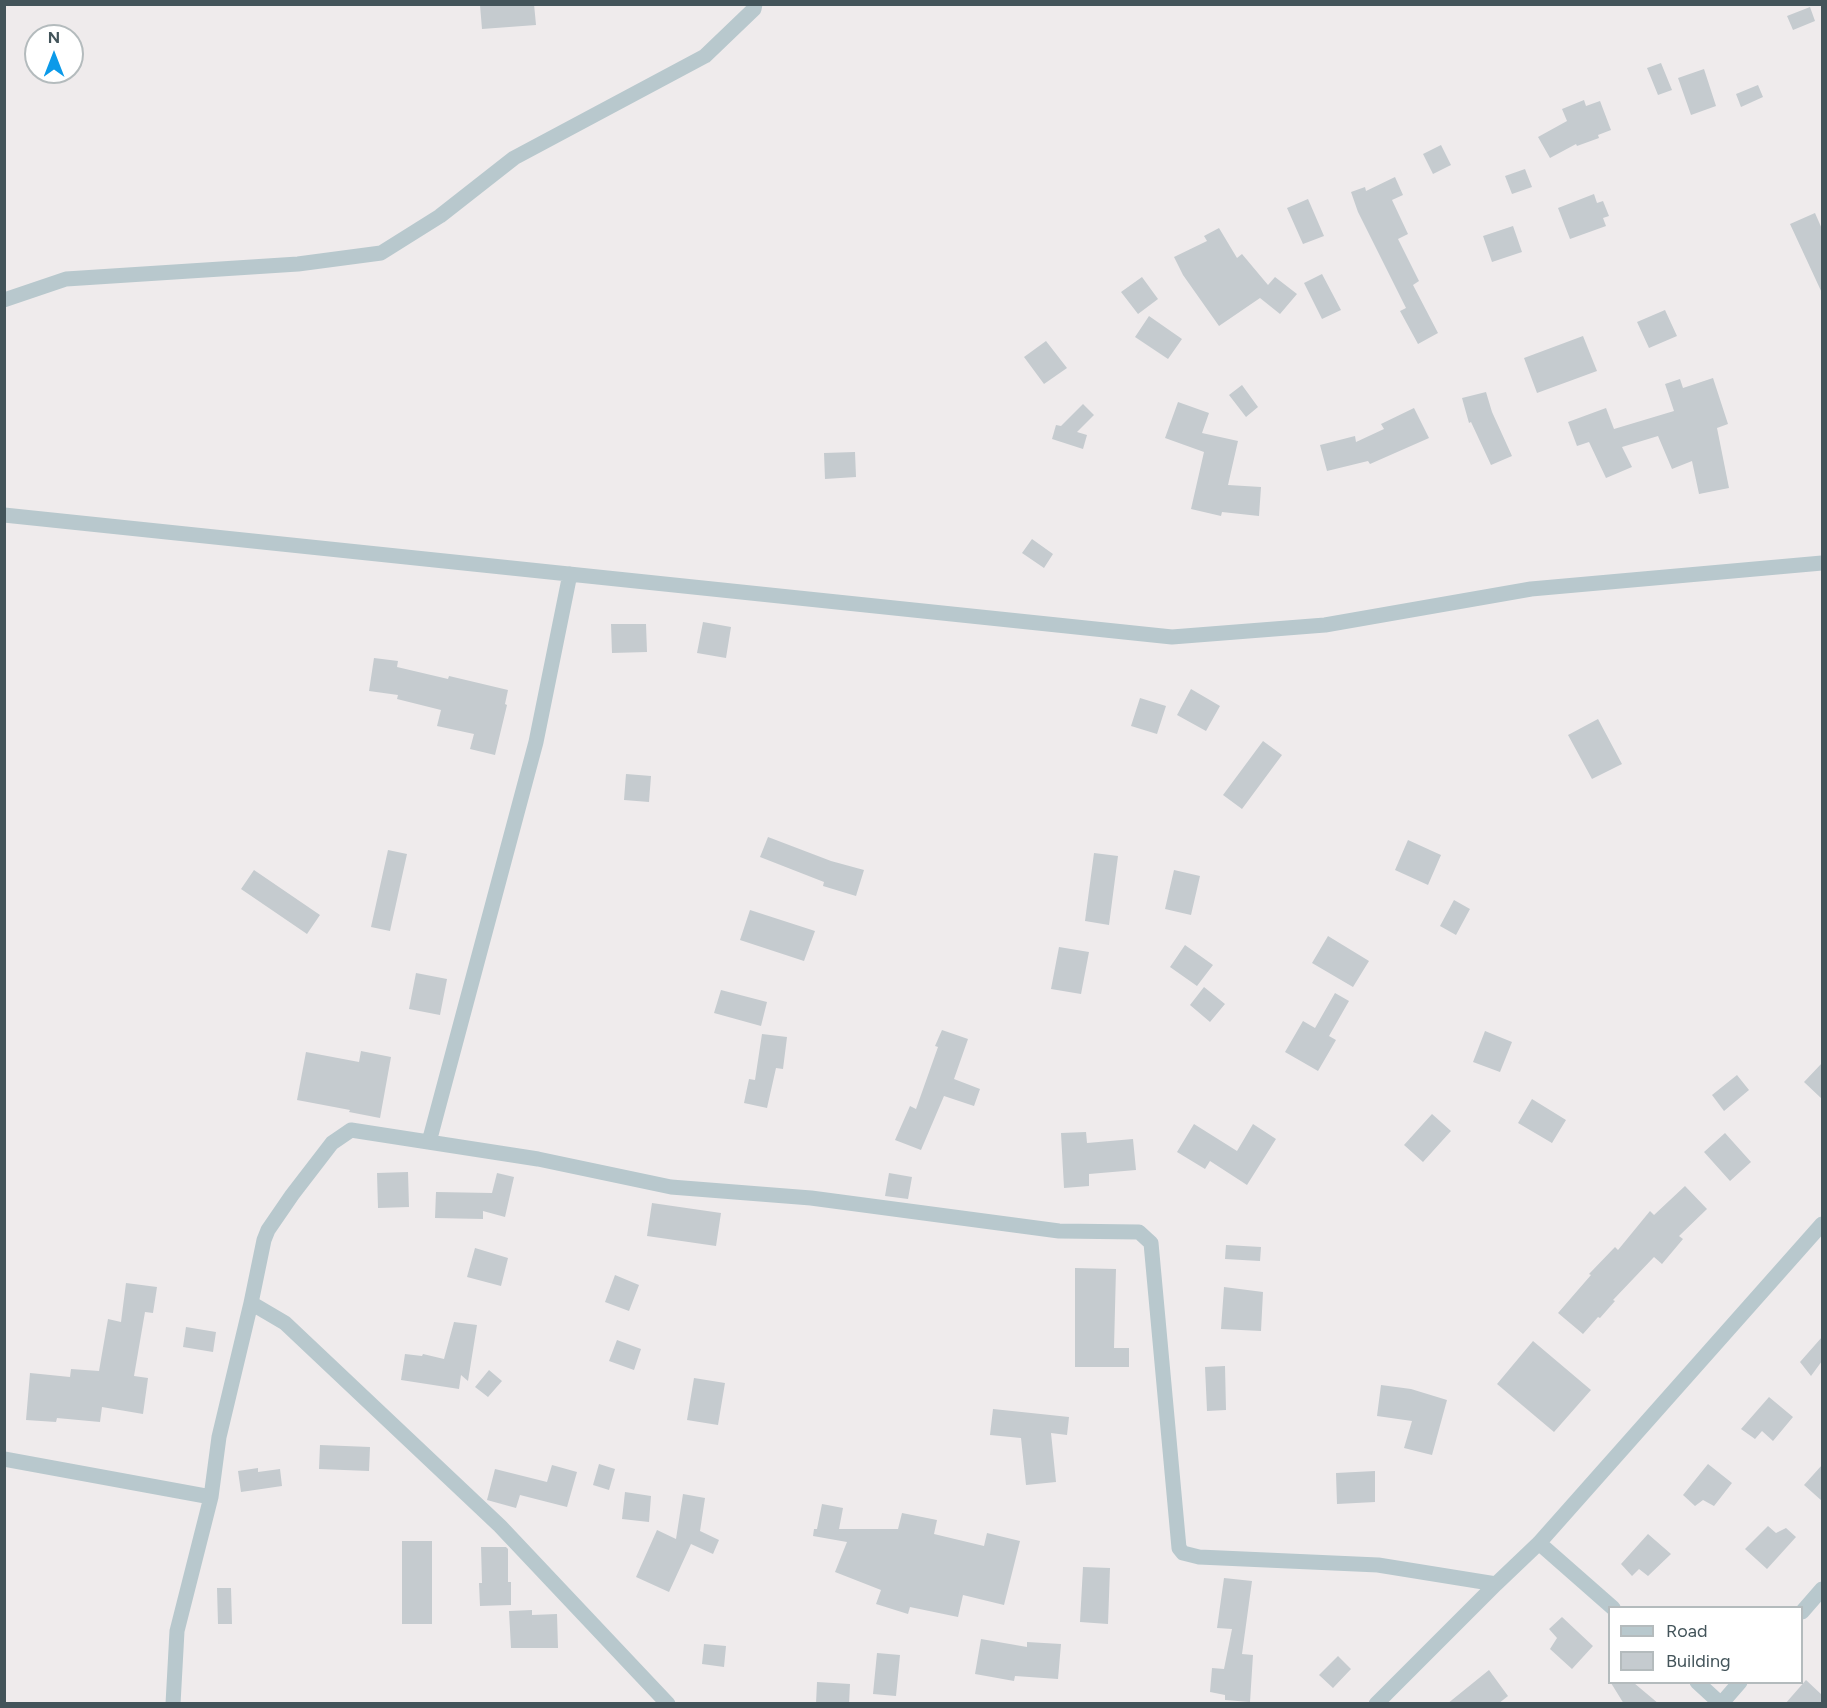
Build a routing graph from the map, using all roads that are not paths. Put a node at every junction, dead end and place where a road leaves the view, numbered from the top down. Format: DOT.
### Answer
graph roads {
  1 [pos="754,4"];
  2 [pos="4,300"];
  3 [pos="4,515"];
  4 [pos="1822,563"];
  5 [pos="570,574"];
  6 [pos="429,1142"];
  7 [pos="1822,1224"];
  8 [pos="251,1303"];
  9 [pos="4,1459"];
  10 [pos="211,1497"];
  11 [pos="1539,1543"];
  12 [pos="1496,1584"];
  13 [pos="1822,1589"];
  14 [pos="1611,1606"];
  15 [pos="1803,1611"];
  16 [pos="1698,1684"];
  17 [pos="1739,1684"];
  18 [pos="173,1704"];
  19 [pos="668,1704"];
  20 [pos="1376,1704"];
  21 [pos="1721,1704"];
  1 -- 2 [label="street"];
  3 -- 5 [label="street"];
  4 -- 5 [label="street"];
  5 -- 6 [label="street"];
  6 -- 8 [label="street"];
  6 -- 12 [label="street"];
  7 -- 11 [label="street"];
  8 -- 10 [label="street"];
  8 -- 19 [label="street"];
  9 -- 10 [label="street"];
  10 -- 18 [label="street"];
  11 -- 12 [label="street"];
  11 -- 14 [label="street"];
  12 -- 20 [label="street"];
  13 -- 15 [label="street"];
  16 -- 21 [label="street"];
  17 -- 21 [label="street"];
}
